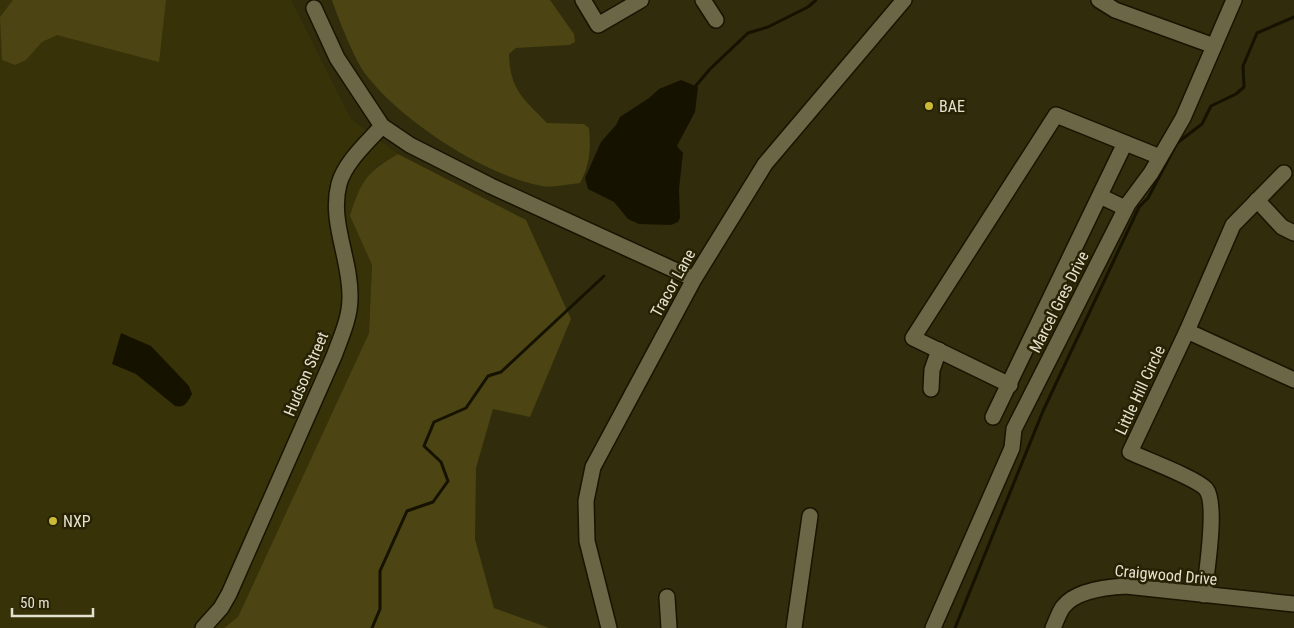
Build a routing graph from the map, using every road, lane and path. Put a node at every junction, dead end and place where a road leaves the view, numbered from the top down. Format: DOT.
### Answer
graph roads {
  1 [pos="583,0"];
  2 [pos="640,0"];
  3 [pos="703,0"];
  4 [pos="904,0"];
  5 [pos="1100,0"];
  6 [pos="1234,0"];
  7 [pos="312,3"];
  8 [pos="716,20"];
  9 [pos="1214,46"];
  10 [pos="382,126"];
  11 [pos="1125,143"];
  12 [pos="1160,157"];
  13 [pos="1284,172"];
  14 [pos="1100,196"];
  15 [pos="1257,200"];
  16 [pos="1125,208"];
  17 [pos="1294,233"];
  18 [pos="1073,253"];
  19 [pos="1098,263"];
  20 [pos="694,279"];
  21 [pos="1048,306"];
  22 [pos="1072,314"];
  23 [pos="1187,331"];
  24 [pos="939,350"];
  25 [pos="1025,354"];
  26 [pos="1047,364"];
  27 [pos="1294,380"];
  28 [pos="1010,385"];
  29 [pos="932,390"];
  30 [pos="993,417"];
  31 [pos="810,516"];
  32 [pos="1204,595"];
  33 [pos="667,597"];
  34 [pos="1294,604"];
  35 [pos="204,628"];
  36 [pos="609,628"];
  37 [pos="669,628"];
  38 [pos="794,628"];
  39 [pos="932,628"];
  40 [pos="1053,628"];
  1 -- 2 [label="street"];
  3 -- 8 [label="street"];
  4 -- 20 [label="street, Tracor Lane"];
  5 -- 9 [label="street"];
  6 -- 9 [label="street, Marcel Gres Drive"];
  7 -- 10 [label="street"];
  9 -- 12 [label="street, Marcel Gres Drive"];
  10 -- 20 [label="street"];
  10 -- 35 [label="street, Hudson Street"];
  11 -- 12 [label="street"];
  11 -- 14 [label="street"];
  11 -- 24 [label="street"];
  12 -- 16 [label="street, Marcel Gres Drive"];
  13 -- 15 [label="street, Little Hill Circle"];
  14 -- 16 [label="street"];
  14 -- 18 [label="street"];
  15 -- 17 [label="street"];
  15 -- 23 [label="street, Little Hill Circle"];
  16 -- 19 [label="street, Marcel Gres Drive"];
  18 -- 19 [label="street"];
  18 -- 21 [label="street"];
  19 -- 22 [label="street, Marcel Gres Drive"];
  20 -- 36 [label="street, Tracor Lane"];
  21 -- 22 [label="street"];
  21 -- 25 [label="street"];
  22 -- 26 [label="street, Marcel Gres Drive"];
  23 -- 27 [label="street"];
  23 -- 32 [label="street, Little Hill Circle"];
  24 -- 28 [label="street"];
  24 -- 29 [label="street"];
  25 -- 26 [label="street"];
  25 -- 28 [label="street"];
  26 -- 39 [label="street, Marcel Gres Drive"];
  28 -- 30 [label="street"];
  31 -- 38 [label="street"];
  32 -- 34 [label="street, Craigwood Drive"];
  32 -- 40 [label="street, Craigwood Drive"];
  33 -- 37 [label="street"];
}
